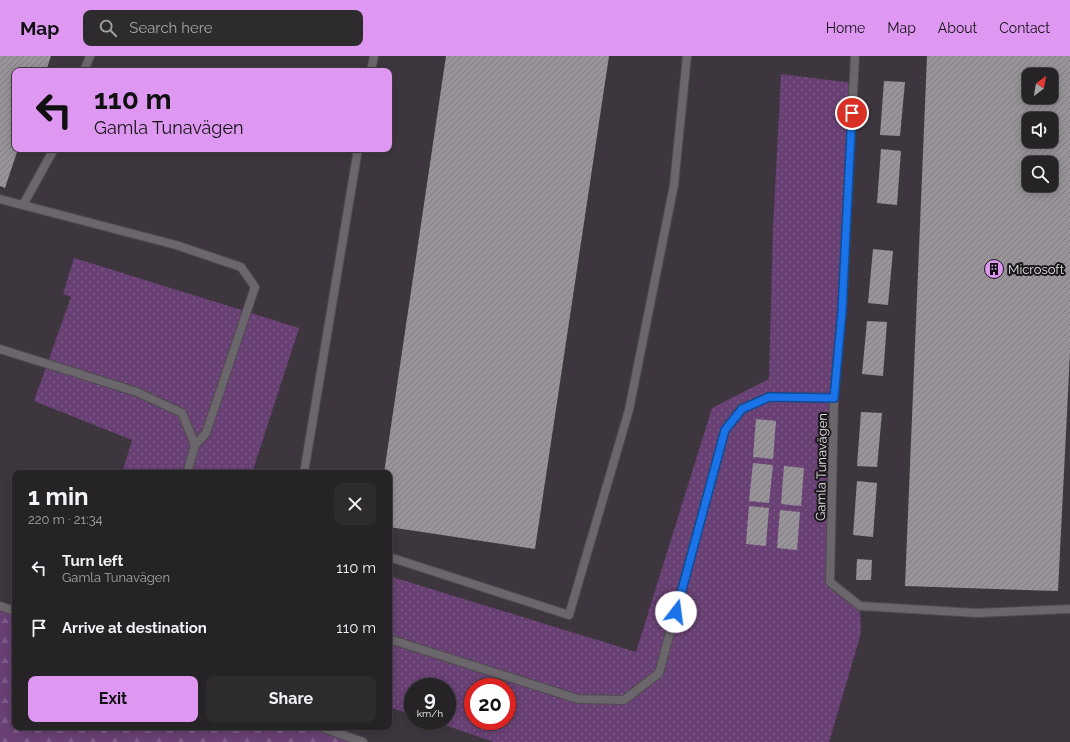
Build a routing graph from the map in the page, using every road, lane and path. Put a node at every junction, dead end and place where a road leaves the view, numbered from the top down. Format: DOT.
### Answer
graph roads {
  1 [pos="90,56"];
  2 [pos="374,56"];
  3 [pos="687,56"];
  4 [pos="854,56"];
  5 [pos="85,68"];
  6 [pos="372,68"];
  7 [pos="52,152"];
  8 [pos="358,152"];
  9 [pos="0,199"];
  10 [pos="23,206"];
  11 [pos="0,349"];
  12 [pos="834,398"];
  13 [pos="195,445"];
  14 [pos="189,470"];
  15 [pos="304,470"];
  16 [pos="392,558"];
  17 [pos="0,606"];
  18 [pos="1070,609"];
  19 [pos="12,610"];
  20 [pos="392,640"];
  21 [pos="329,730"];
  22 [pos="363,742"];
  1 -- 5 [label="lane"];
  2 -- 6 [label="lane"];
  3 -- 16 [label="lane"];
  4 -- 12 [label="lane, Gamla Tunavägen"];
  7 -- 10 [label="lane"];
  8 -- 15 [label="lane"];
  9 -- 10 [label="lane"];
  10 -- 13 [label="lane"];
  11 -- 13 [label="lane"];
  12 -- 18 [label="lane, Gamla Tunavägen"];
  12 -- 20 [label="lane"];
  13 -- 14 [label="lane"];
  17 -- 19 [label="lane"];
  21 -- 22 [label="lane"];
}
